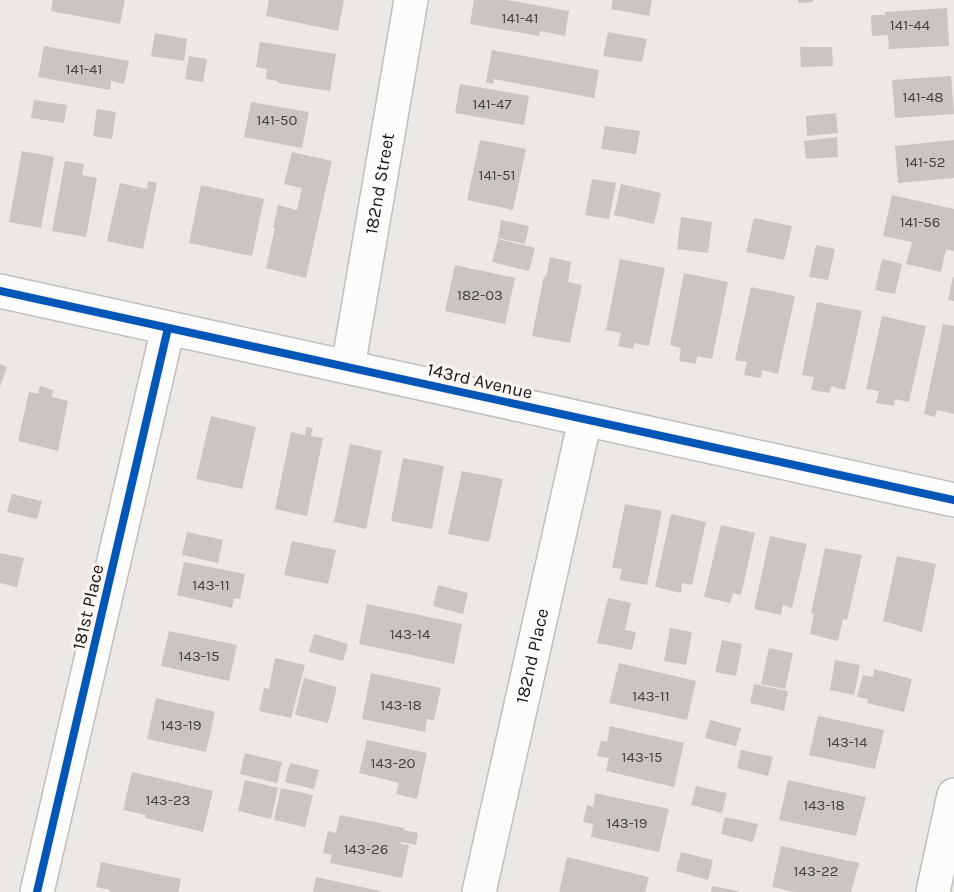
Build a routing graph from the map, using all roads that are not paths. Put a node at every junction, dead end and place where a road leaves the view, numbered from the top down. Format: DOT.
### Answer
graph roads {
  1 [pos="411,0"];
  2 [pos="0,291"];
  3 [pos="168,328"];
  4 [pos="348,367"];
  5 [pos="585,420"];
  6 [pos="954,500"];
  7 [pos="954,795"];
  8 [pos="37,892"];
  9 [pos="479,892"];
  10 [pos="933,892"];
  1 -- 4 [label="street, 182nd Street"];
  2 -- 3 [label="street, 143rd Avenue"];
  3 -- 4 [label="street, 143rd Avenue"];
  3 -- 8 [label="street, 181st Place"];
  4 -- 5 [label="street, 143rd Avenue"];
  5 -- 6 [label="street, 143rd Avenue"];
  5 -- 9 [label="street, 182nd Place"];
  7 -- 10 [label="street"];
}
